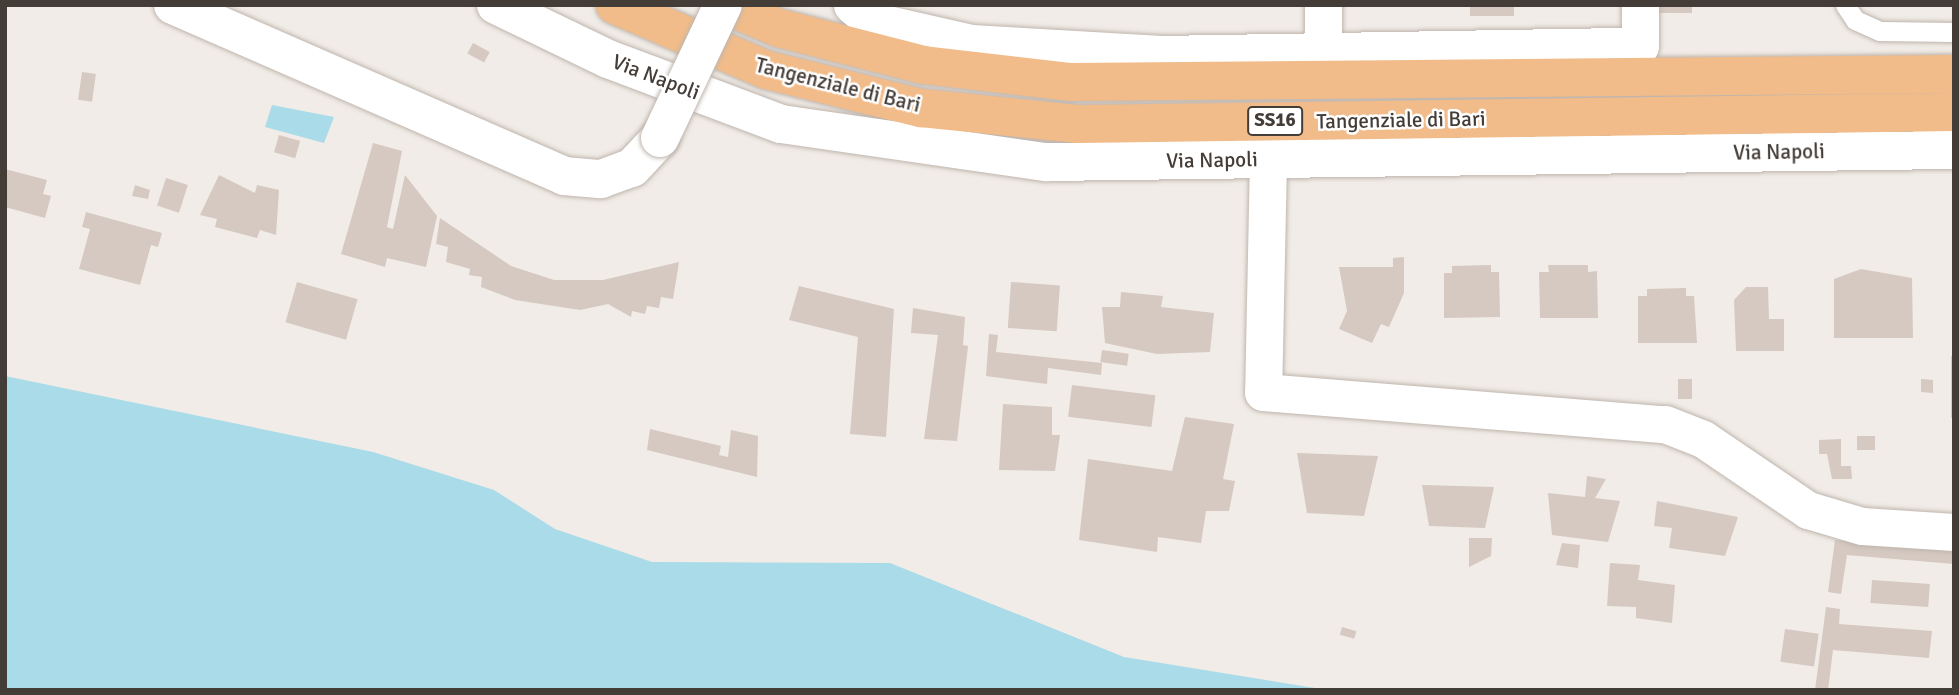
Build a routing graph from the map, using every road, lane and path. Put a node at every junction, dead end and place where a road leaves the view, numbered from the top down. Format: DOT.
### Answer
graph roads {
  1 [pos="173,5"];
  2 [pos="496,5"];
  3 [pos="615,5"];
  4 [pos="724,5"];
  5 [pos="852,5"];
  6 [pos="1322,5"];
  7 [pos="1640,5"];
  8 [pos="1845,5"];
  9 [pos="1954,32"];
  10 [pos="1323,51"];
  11 [pos="1954,74"];
  12 [pos="1954,111"];
  13 [pos="1954,150"];
  14 [pos="1268,159"];
  15 [pos="1954,532"];
  1 -- 4 [label="street, bridge"];
  2 -- 14 [label="street, Via Napoli"];
  3 -- 12 [label="highway, Tangenziale di Bari / SS16"];
  4 -- 11 [label="highway, Tangenziale di Bari / SS16"];
  5 -- 10 [label="street"];
  6 -- 10 [label="street"];
  7 -- 10 [label="street"];
  8 -- 9 [label="lane"];
  13 -- 14 [label="street, Via Napoli"];
  14 -- 15 [label="street"];
}
